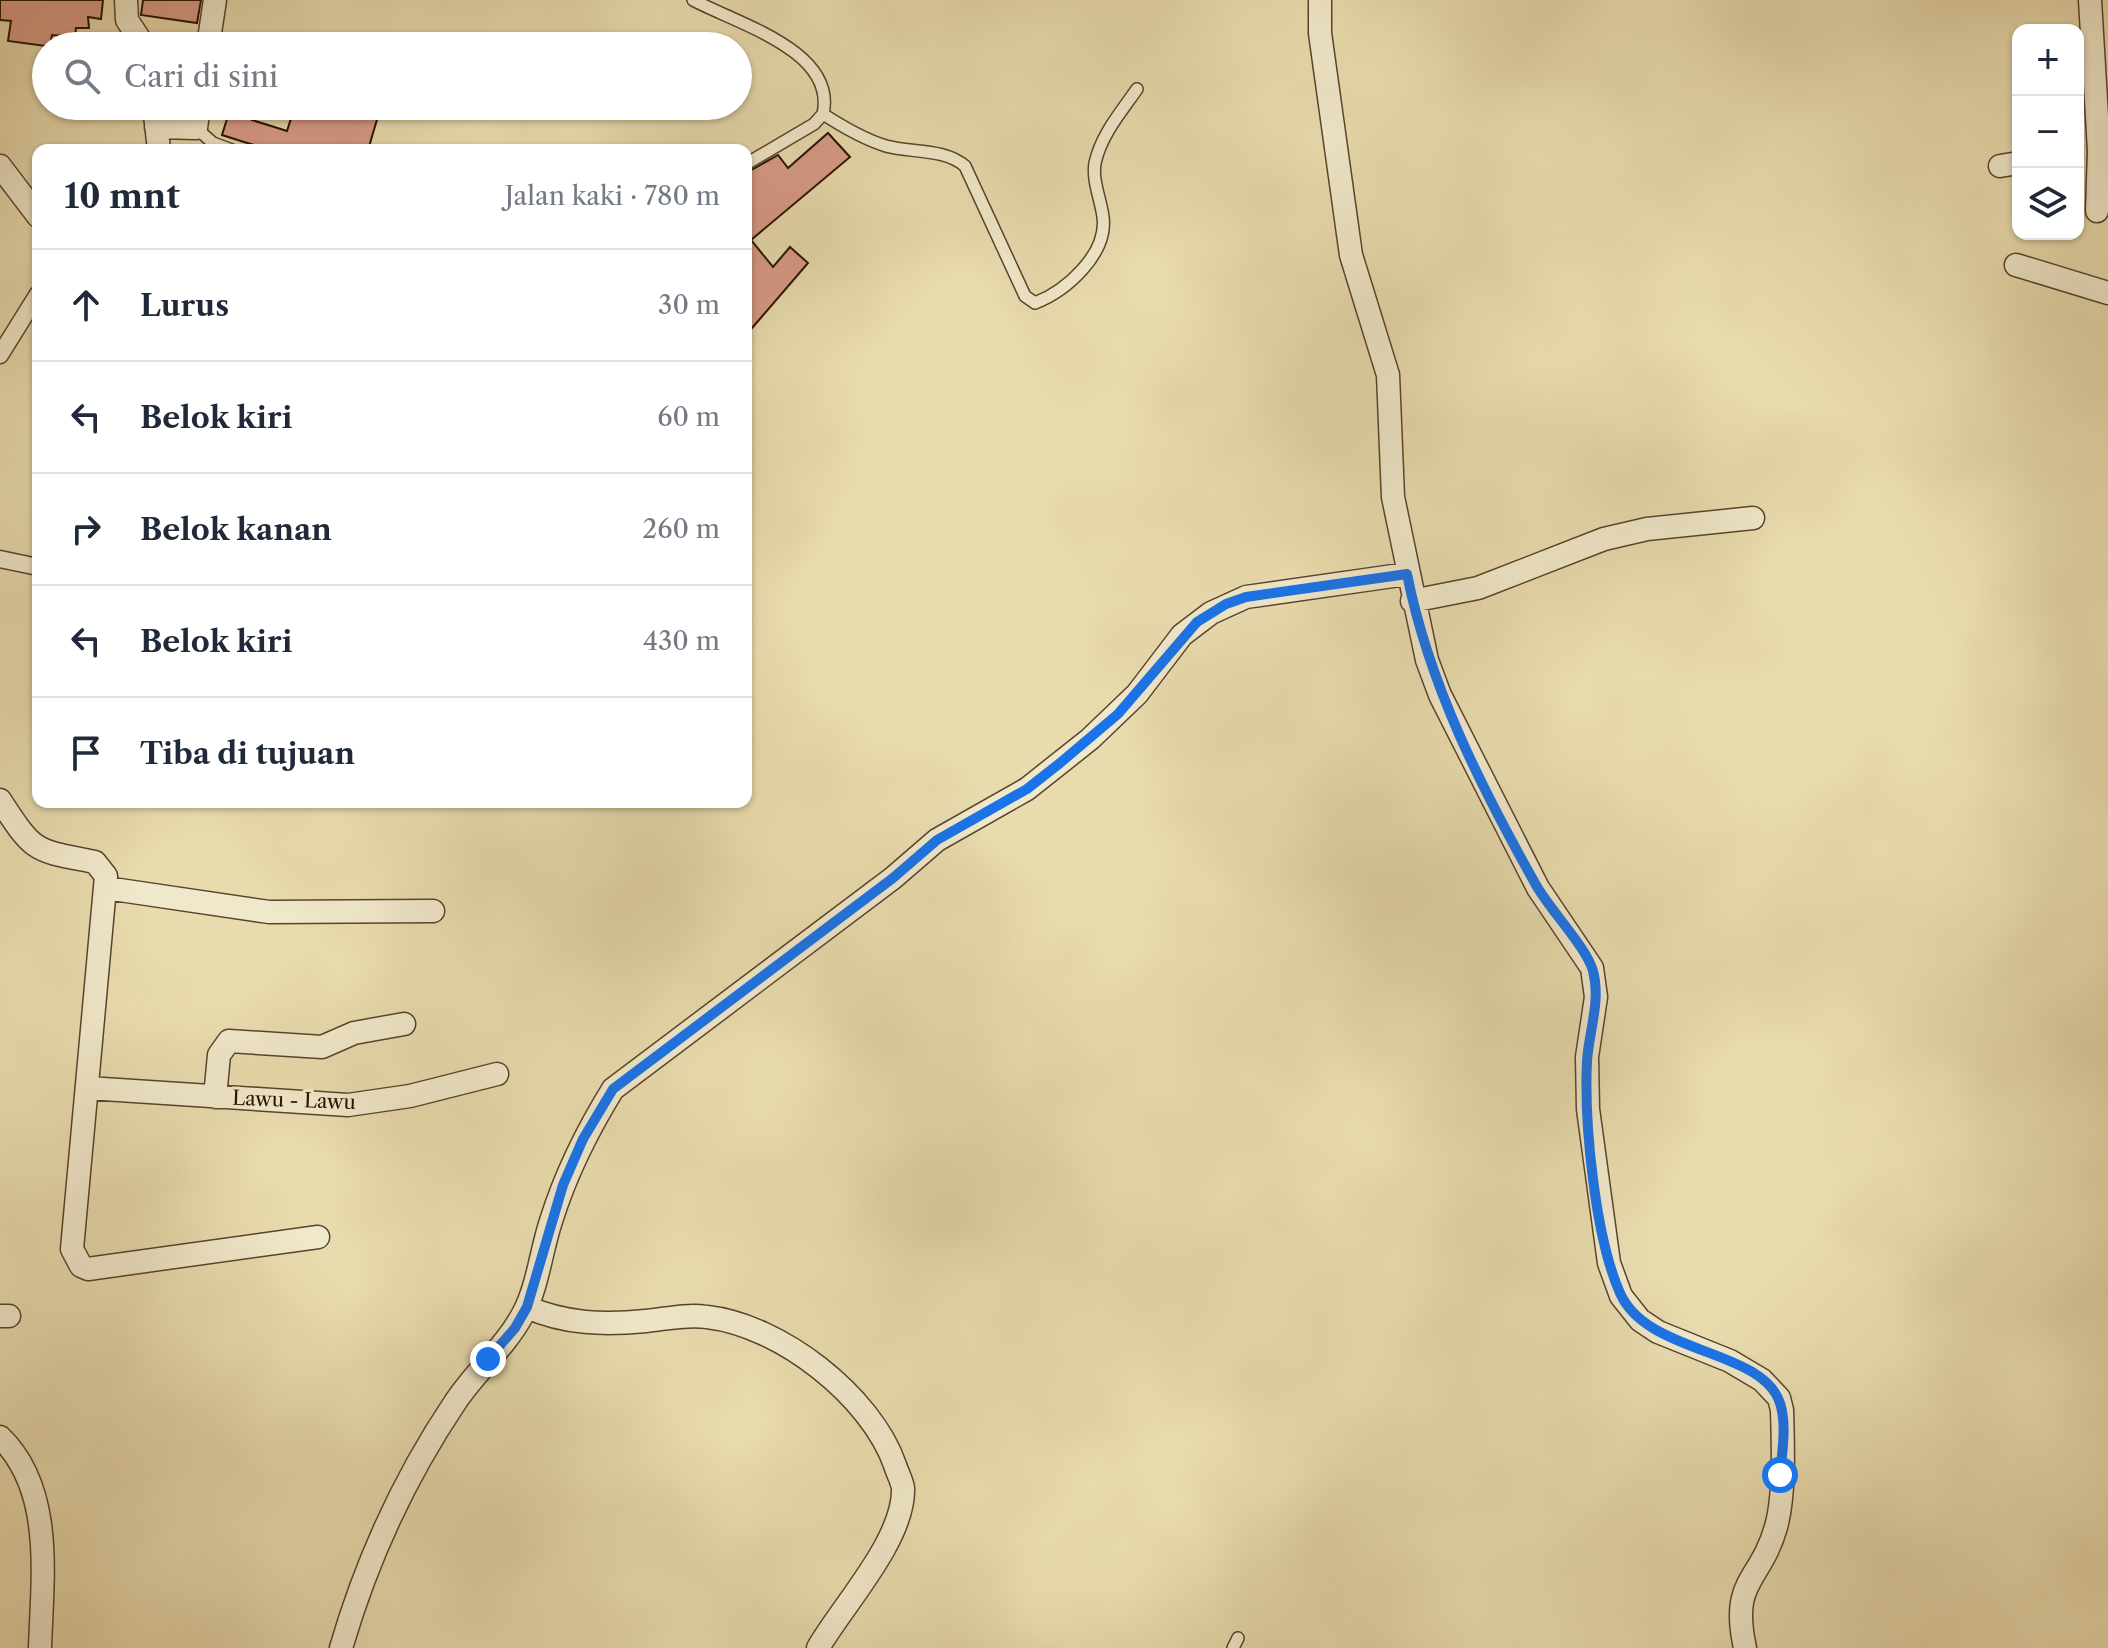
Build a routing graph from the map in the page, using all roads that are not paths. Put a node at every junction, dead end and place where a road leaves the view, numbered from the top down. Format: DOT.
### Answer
graph roads {
  1 [pos="126,0"];
  2 [pos="215,0"];
  3 [pos="693,0"];
  4 [pos="1320,0"];
  5 [pos="2090,0"];
  6 [pos="135,32"];
  7 [pos="210,32"];
  8 [pos="1137,89"];
  9 [pos="823,114"];
  10 [pos="155,120"];
  11 [pos="200,120"];
  12 [pos="158,144"];
  13 [pos="216,144"];
  14 [pos="2095,152"];
  15 [pos="752,161"];
  16 [pos="0,166"];
  17 [pos="32,208"];
  18 [pos="2097,211"];
  19 [pos="2016,265"];
  20 [pos="2108,293"];
  21 [pos="32,304"];
  22 [pos="0,355"];
  23 [pos="1753,518"];
  24 [pos="0,559"];
  25 [pos="32,566"];
  26 [pos="1407,574"];
  27 [pos="1412,601"];
  28 [pos="0,800"];
  29 [pos="106,888"];
  30 [pos="433,911"];
  31 [pos="404,1024"];
  32 [pos="497,1074"];
  33 [pos="88,1088"];
  34 [pos="215,1097"];
  35 [pos="318,1237"];
  36 [pos="527,1307"];
  37 [pos="0,1437"];
  38 [pos="40,1648"];
  39 [pos="341,1648"];
  40 [pos="818,1648"];
  41 [pos="1745,1648"];
  1 -- 6 [label="street"];
  2 -- 7 [label="street"];
  3 -- 9 [label="lane"];
  4 -- 26 [label="street"];
  5 -- 14 [label="street"];
  8 -- 9 [label="lane"];
  9 -- 15 [label="lane"];
  10 -- 12 [label="street"];
  11 -- 13 [label="lane"];
  14 -- 18 [label="street"];
  16 -- 17 [label="street"];
  19 -- 20 [label="street"];
  21 -- 22 [label="street"];
  23 -- 27 [label="street"];
  24 -- 25 [label="street"];
  26 -- 27 [label="street"];
  26 -- 36 [label="street"];
  27 -- 41 [label="street"];
  28 -- 29 [label="street"];
  29 -- 30 [label="street"];
  29 -- 33 [label="street"];
  31 -- 34 [label="street"];
  32 -- 34 [label="street, Lawu - Lawu"];
  33 -- 34 [label="street, Lawu - Lawu"];
  33 -- 35 [label="street"];
  36 -- 39 [label="street"];
  36 -- 40 [label="street"];
  37 -- 38 [label="street"];
}
